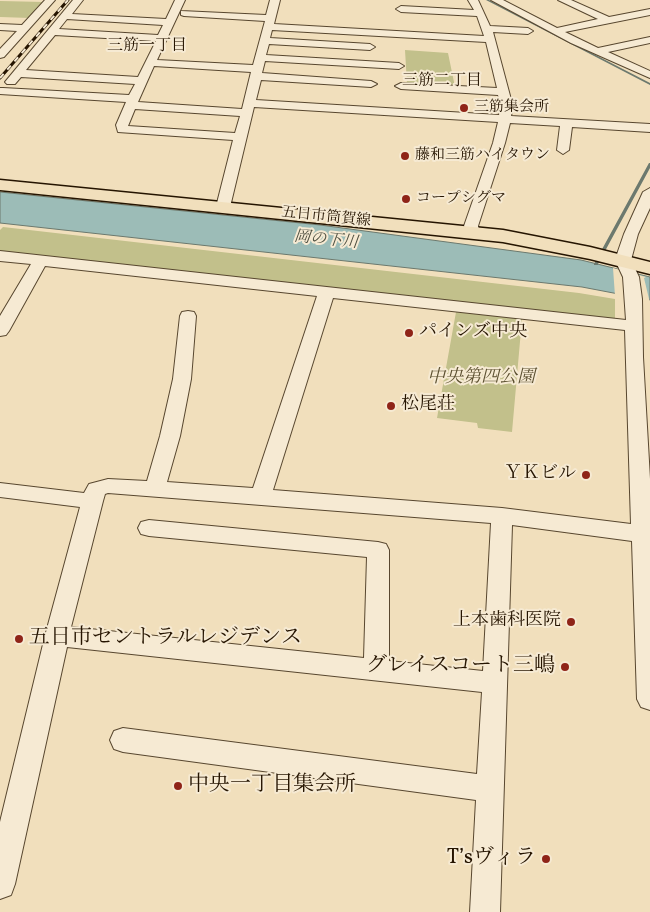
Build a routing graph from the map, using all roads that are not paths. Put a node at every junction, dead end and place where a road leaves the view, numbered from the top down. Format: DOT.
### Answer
graph roads {
  1 [pos="50,0"];
  2 [pos="78,0"];
  3 [pos="180,0"];
  4 [pos="275,0"];
  5 [pos="473,0"];
  6 [pos="496,0"];
  7 [pos="563,0"];
  8 [pos="635,3"];
  9 [pos="401,9"];
  10 [pos="650,11"];
  11 [pos="184,13"];
  12 [pos="481,13"];
  13 [pos="64,16"];
  14 [pos="309,18"];
  15 [pos="273,19"];
  16 [pos="607,20"];
  17 [pos="171,22"];
  18 [pos="381,23"];
  19 [pos="0,27"];
  20 [pos="24,28"];
  21 [pos="528,31"];
  22 [pos="555,31"];
  23 [pos="51,32"];
  24 [pos="488,34"];
  25 [pos="162,38"];
  26 [pos="650,40"];
  27 [pos="265,41"];
  28 [pos="370,47"];
  29 [pos="598,51"];
  30 [pos="0,55"];
  31 [pos="150,63"];
  32 [pos="399,66"];
  33 [pos="258,68"];
  34 [pos="18,74"];
  35 [pos="650,75"];
  36 [pos="142,81"];
  37 [pos="371,84"];
  38 [pos="401,86"];
  39 [pos="503,92"];
  40 [pos="2,93"];
  41 [pos="132,102"];
  42 [pos="249,108"];
  43 [pos="506,120"];
  44 [pos="566,122"];
  45 [pos="650,128"];
  46 [pos="241,137"];
  47 [pos="563,150"];
  48 [pos="0,185"];
  49 [pos="650,192"];
  50 [pos="223,207"];
  51 [pos="473,233"];
  52 [pos="0,256"];
  53 [pos="40,261"];
  54 [pos="622,265"];
  55 [pos="650,268"];
  56 [pos="326,293"];
  57 [pos="637,314"];
  58 [pos="188,316"];
  59 [pos="0,331"];
  60 [pos="155,489"];
  61 [pos="0,490"];
  62 [pos="261,496"];
  63 [pos="92,501"];
  64 [pos="502,516"];
  65 [pos="149,528"];
  66 [pos="642,534"];
  67 [pos="57,636"];
  68 [pos="648,642"];
  69 [pos="376,670"];
  70 [pos="496,683"];
  71 [pos="650,699"];
  72 [pos="123,740"];
  73 [pos="491,789"];
  74 [pos="0,884"];
  75 [pos="485,912"];
  1 -- 20 [label="street"];
  2 -- 13 [label="street"];
  3 -- 17 [label="street"];
  4 -- 15 [label="street"];
  5 -- 12 [label="street"];
  6 -- 22 [label="street"];
  7 -- 16 [label="street"];
  8 -- 10 [label="street"];
  9 -- 12 [label="street"];
  10 -- 16 [label="street"];
  11 -- 15 [label="street"];
  12 -- 24 [label="street"];
  13 -- 17 [label="street"];
  13 -- 23 [label="street"];
  14 -- 18 [label="street"];
  15 -- 24 [label="street"];
  15 -- 27 [label="street"];
  16 -- 22 [label="street"];
  17 -- 25 [label="street"];
  19 -- 20 [label="street"];
  20 -- 30 [label="street"];
  21 -- 24 [label="street"];
  22 -- 29 [label="street"];
  23 -- 25 [label="street"];
  23 -- 34 [label="street"];
  24 -- 39 [label="street"];
  25 -- 31 [label="street"];
  26 -- 29 [label="street"];
  27 -- 28 [label="street"];
  27 -- 33 [label="street"];
  29 -- 35 [label="street"];
  31 -- 33 [label="street"];
  31 -- 36 [label="street"];
  32 -- 33 [label="street"];
  33 -- 37 [label="street"];
  33 -- 42 [label="street"];
  34 -- 36 [label="street"];
  34 -- 40 [label="street"];
  36 -- 41 [label="street"];
  38 -- 39 [label="street"];
  39 -- 43 [label="street"];
  40 -- 41 [label="street"];
  41 -- 42 [label="street"];
  41 -- 46 [label="street"];
  42 -- 43 [label="street"];
  42 -- 46 [label="street"];
  43 -- 44 [label="street"];
  43 -- 51 [label="street"];
  44 -- 45 [label="street"];
  44 -- 47 [label="street"];
  46 -- 50 [label="street"];
  48 -- 50 [label="main road, 五日市筒賀線"];
  49 -- 54 [label="street"];
  50 -- 51 [label="main road, 五日市筒賀線"];
  51 -- 54 [label="main road, 五日市筒賀線"];
  52 -- 53 [label="street"];
  53 -- 56 [label="street"];
  53 -- 59 [label="street"];
  54 -- 55 [label="main road, 五日市筒賀線"];
  54 -- 57 [label="street"];
  56 -- 57 [label="street"];
  56 -- 62 [label="street"];
  57 -- 66 [label="street"];
  58 -- 60 [label="street"];
  60 -- 62 [label="street"];
  60 -- 63 [label="street"];
  61 -- 63 [label="street"];
  62 -- 64 [label="street"];
  63 -- 67 [label="street"];
  64 -- 66 [label="street"];
  64 -- 70 [label="street"];
  65 -- 69 [label="street"];
  66 -- 68 [label="street"];
  67 -- 69 [label="street"];
  67 -- 74 [label="street"];
  68 -- 71 [label="street"];
  69 -- 70 [label="street"];
  70 -- 73 [label="street"];
  72 -- 73 [label="street"];
  73 -- 75 [label="street"];
}
